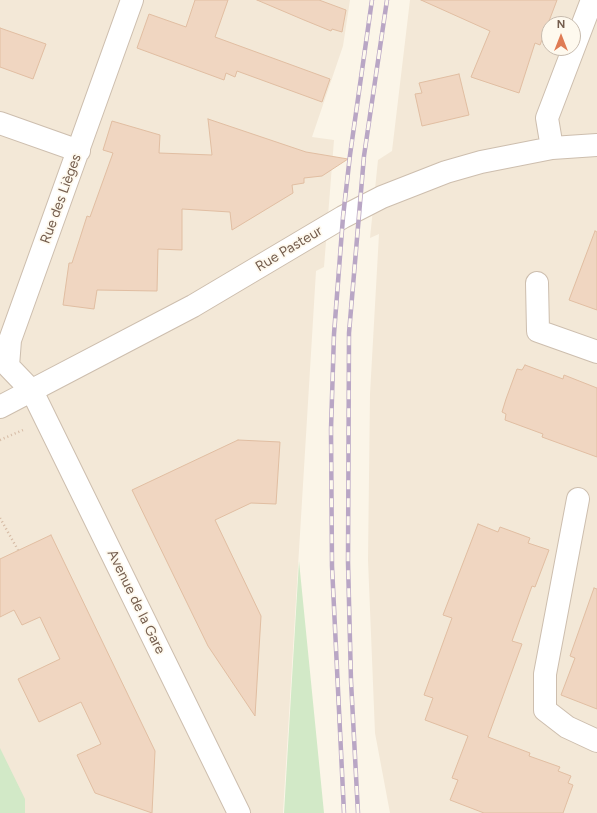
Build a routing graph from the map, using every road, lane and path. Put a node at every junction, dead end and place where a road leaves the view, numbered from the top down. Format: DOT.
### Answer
graph roads {
  1 [pos="132,0"];
  2 [pos="592,0"];
  3 [pos="0,123"];
  4 [pos="597,145"];
  5 [pos="552,148"];
  6 [pos="78,151"];
  7 [pos="537,283"];
  8 [pos="597,352"];
  9 [pos="32,391"];
  10 [pos="0,407"];
  11 [pos="578,498"];
  12 [pos="0,518"];
  13 [pos="18,550"];
  14 [pos="597,741"];
  15 [pos="239,813"];
  1 -- 6 [label="street, Rue des Lièges"];
  2 -- 5 [label="street"];
  3 -- 6 [label="street"];
  4 -- 5 [label="street, Rue Pasteur"];
  5 -- 9 [label="street, Rue Pasteur"];
  6 -- 9 [label="street, Rue des Lièges"];
  7 -- 8 [label="street"];
  9 -- 10 [label="street, Rue Pasteur"];
  9 -- 15 [label="street, Avenue de la Gare"];
  11 -- 14 [label="street"];
  12 -- 13 [label="path"];
}
